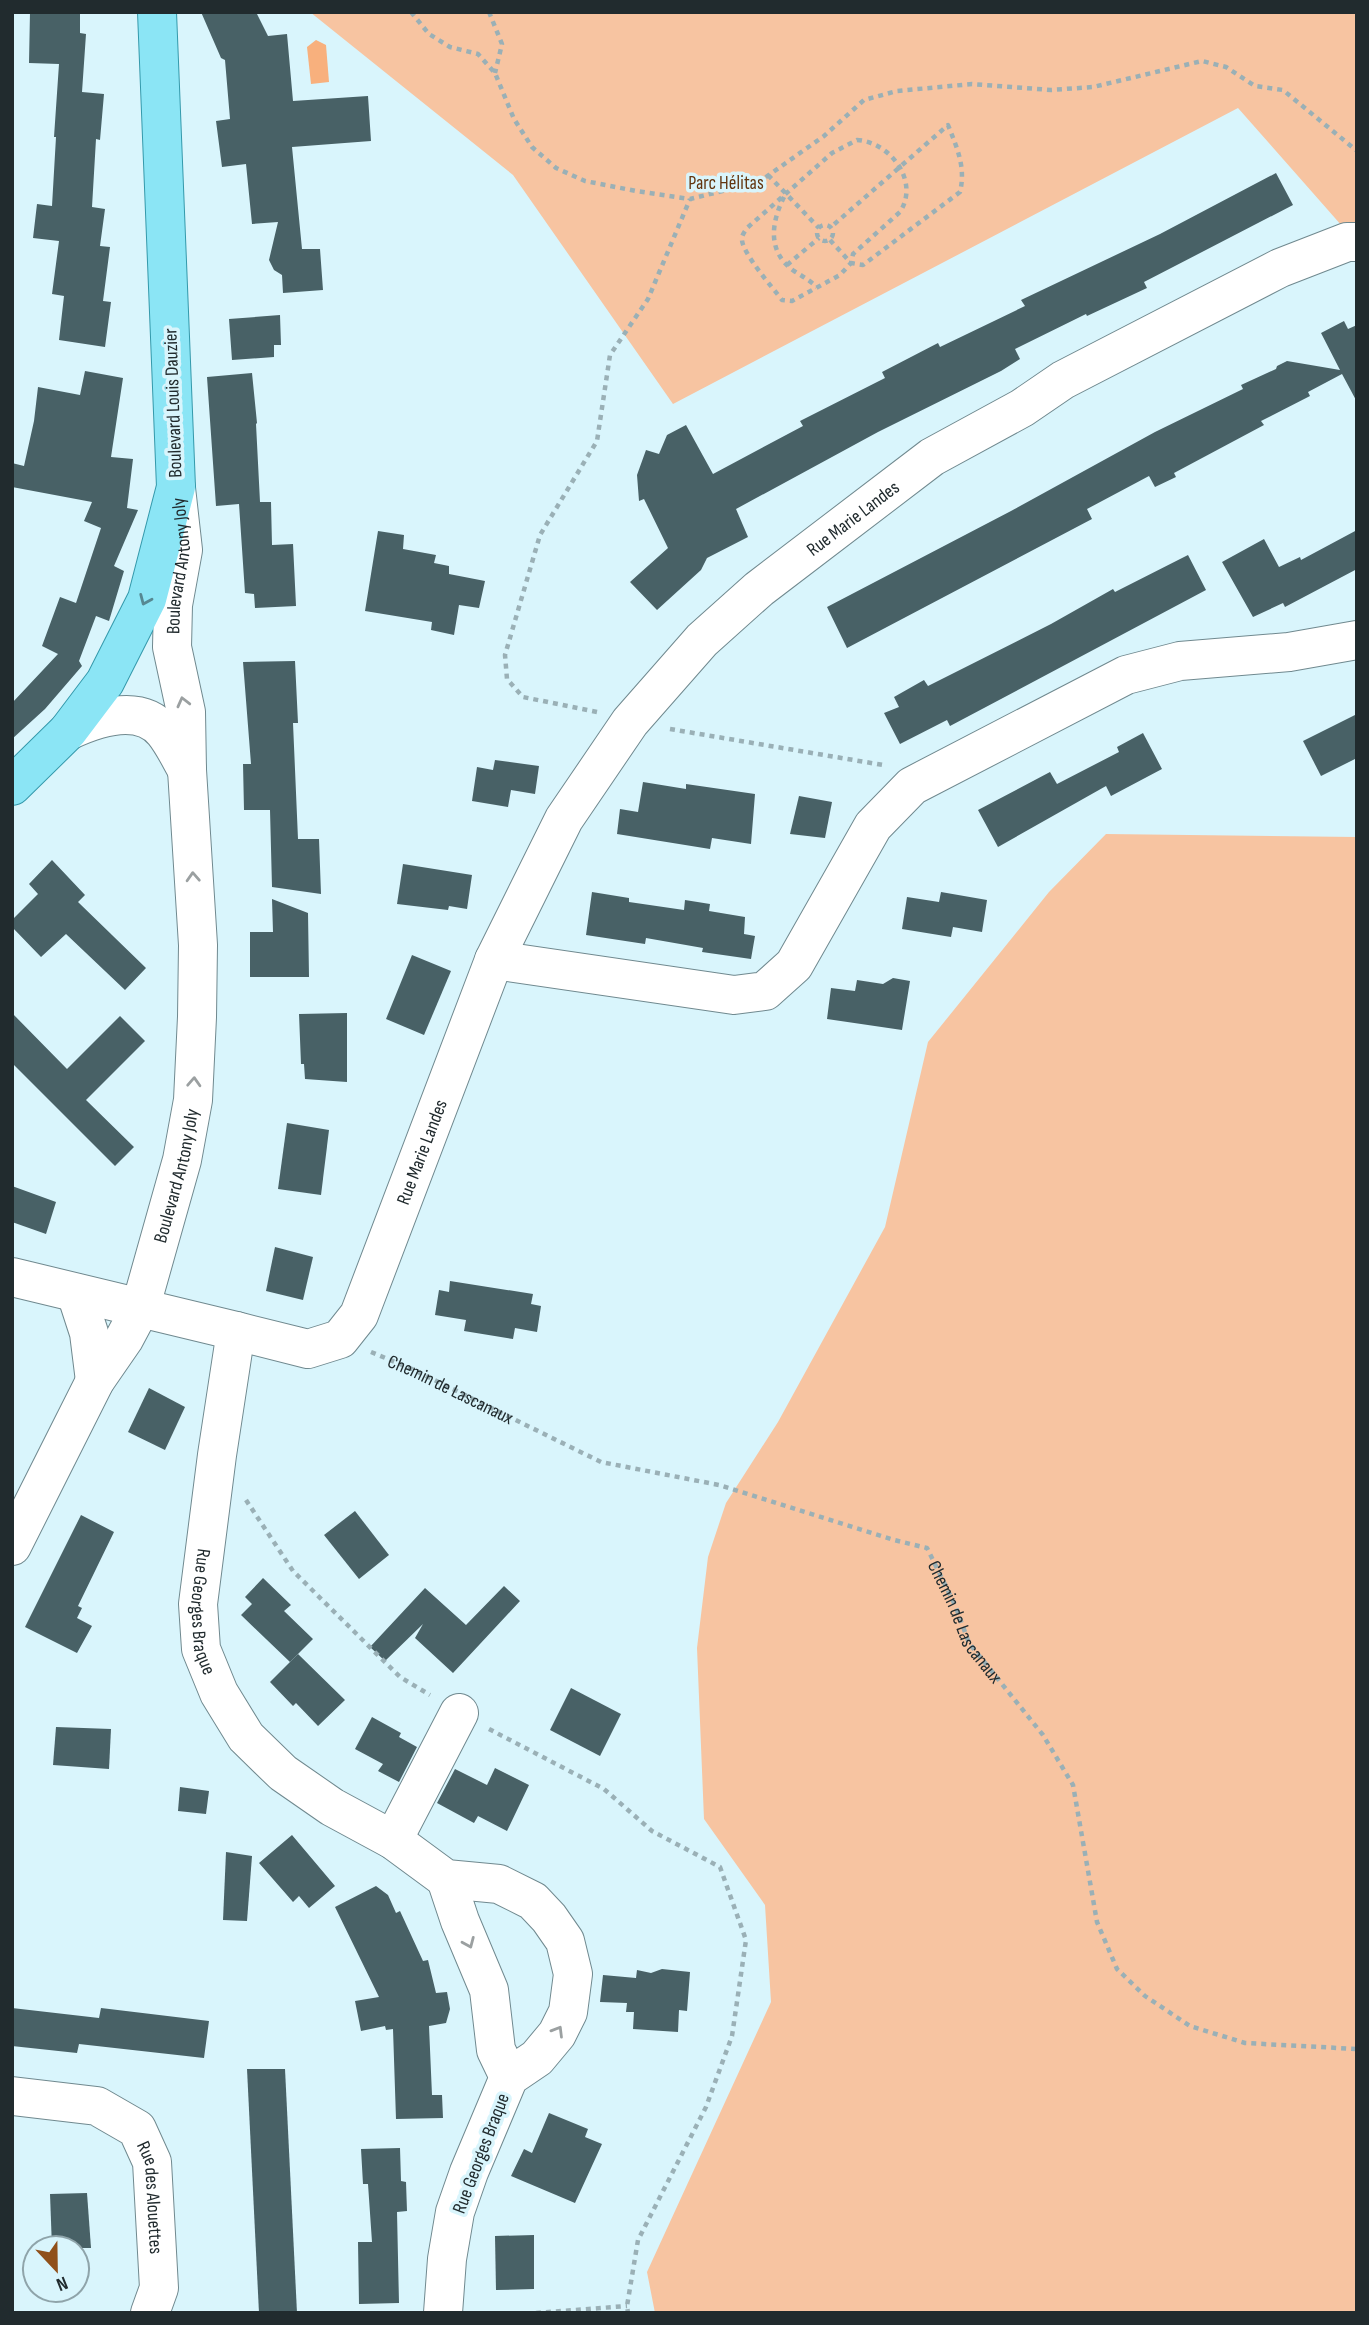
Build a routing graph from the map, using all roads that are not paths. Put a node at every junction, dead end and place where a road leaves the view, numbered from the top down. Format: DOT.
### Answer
graph roads {
  1 [pos="157,12"];
  2 [pos="1357,242"];
  3 [pos="176,487"];
  4 [pos="1357,640"];
  5 [pos="68,731"];
  6 [pos="187,770"];
  7 [pos="12,786"];
  8 [pos="494,960"];
  9 [pos="159,1244"];
  10 [pos="12,1277"];
  11 [pos="86,1296"];
  12 [pos="140,1309"];
  13 [pos="236,1331"];
  14 [pos="95,1381"];
  15 [pos="12,1546"];
  16 [pos="459,1713"];
  17 [pos="393,1840"];
  18 [pos="446,1879"];
  19 [pos="509,2077"];
  20 [pos="12,2096"];
  21 [pos="150,2313"];
  22 [pos="443,2313"];
  1 -- 3 [label="main road, Boulevard Louis Dauzier"];
  2 -- 8 [label="street, Rue Marie Landes"];
  3 -- 5 [label="main road, Boulevard Louis Dauzier, one-way"];
  6 -- 3 [label="street, Boulevard Antony Joly, one-way"];
  4 -- 8 [label="street"];
  5 -- 6 [label="street, Boulevard Antony Joly"];
  5 -- 7 [label="main road, Boulevard Louis Dauzier"];
  9 -- 6 [label="street, Boulevard Antony Joly, one-way"];
  8 -- 13 [label="street, Rue Marie Landes"];
  9 -- 11 [label="street"];
  9 -- 12 [label="street, Boulevard Antony Joly"];
  10 -- 11 [label="street"];
  11 -- 12 [label="street"];
  11 -- 14 [label="street"];
  12 -- 13 [label="street"];
  12 -- 14 [label="street, Boulevard Antony Joly"];
  13 -- 17 [label="street, Rue Georges Braque"];
  14 -- 15 [label="street, Boulevard Antony Joly"];
  16 -- 17 [label="street"];
  17 -- 18 [label="street, Rue Georges Braque"];
  18 -- 19 [label="street, Rue Georges Braque, one-way"];
  19 -- 18 [label="street, Rue Georges Braque, one-way"];
  19 -- 22 [label="street, Rue Georges Braque"];
  20 -- 21 [label="street, Rue des Alouettes"];
}
